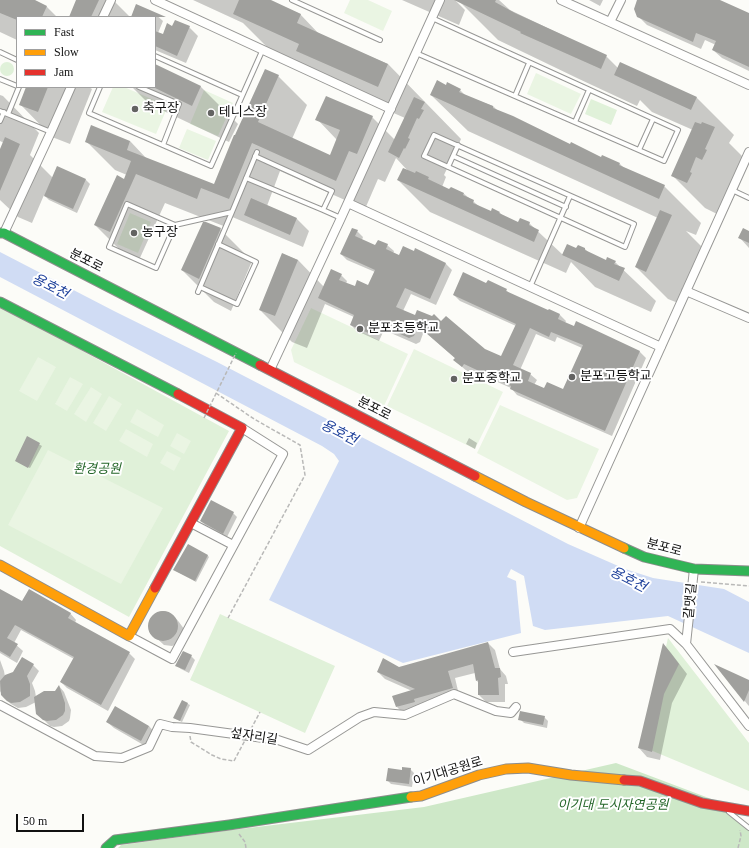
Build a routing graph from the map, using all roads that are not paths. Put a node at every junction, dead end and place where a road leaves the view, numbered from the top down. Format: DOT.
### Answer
graph roads {
  1 [pos="111,0"];
  2 [pos="155,0"];
  3 [pos="292,0"];
  4 [pos="440,0"];
  5 [pos="561,0"];
  6 [pos="620,0"];
  7 [pos="103,16"];
  8 [pos="432,18"];
  9 [pos="610,22"];
  10 [pos="380,40"];
  11 [pos="263,49"];
  12 [pos="0,52"];
  13 [pos="416,52"];
  14 [pos="156,56"];
  15 [pos="16,60"];
  16 [pos="529,63"];
  17 [pos="0,79"];
  18 [pos="16,85"];
  19 [pos="749,85"];
  20 [pos="17,88"];
  21 [pos="71,88"];
  22 [pos="100,88"];
  23 [pos="141,88"];
  24 [pos="589,90"];
  25 [pos="242,95"];
  26 [pos="515,96"];
  27 [pos="391,109"];
  28 [pos="4,112"];
  29 [pos="653,119"];
  30 [pos="0,121"];
  31 [pos="575,122"];
  32 [pos="51,132"];
  33 [pos="163,145"];
  34 [pos="458,145"];
  35 [pos="639,150"];
  36 [pos="749,152"];
  37 [pos="453,156"];
  38 [pos="448,167"];
  39 [pos="246,178"];
  40 [pos="732,190"];
  41 [pos="570,196"];
  42 [pos="749,198"];
  43 [pos="348,203"];
  44 [pos="566,206"];
  45 [pos="324,210"];
  46 [pos="232,212"];
  47 [pos="341,218"];
  48 [pos="561,218"];
  49 [pos="175,225"];
  50 [pos="2,233"];
  51 [pos="218,244"];
  52 [pos="530,287"];
  53 [pos="686,291"];
  54 [pos="0,302"];
  55 [pos="749,318"];
  56 [pos="661,347"];
  57 [pos="270,370"];
  58 [pos="242,428"];
  59 [pos="191,523"];
  60 [pos="579,528"];
  61 [pos="233,545"];
  62 [pos="0,565"];
  63 [pos="694,569"];
  64 [pos="749,571"];
  65 [pos="129,636"];
  66 [pos="686,644"];
  67 [pos="513,652"];
  68 [pos="0,704"];
  69 [pos="516,707"];
  70 [pos="749,726"];
  71 [pos="724,807"];
  72 [pos="749,810"];
  73 [pos="749,828"];
  74 [pos="106,848"];
  1 -- 7 [label="street"];
  2 -- 11 [label="street"];
  3 -- 10 [label="lane"];
  4 -- 8 [label="street"];
  5 -- 9 [label="street"];
  6 -- 9 [label="street"];
  8 -- 13 [label="street"];
  8 -- 16 [label="lane"];
  9 -- 19 [label="street"];
  11 -- 25 [label="lane"];
  11 -- 27 [label="street"];
  12 -- 15 [label="lane"];
  13 -- 26 [label="lane"];
  13 -- 27 [label="street"];
  14 -- 25 [label="lane"];
  16 -- 24 [label="lane"];
  16 -- 26 [label="lane"];
  17 -- 18 [label="lane"];
  20 -- 28 [label="lane"];
  21 -- 32 [label="street"];
  22 -- 33 [label="lane"];
  23 -- 33 [label="lane"];
  24 -- 29 [label="lane"];
  24 -- 31 [label="lane"];
  25 -- 33 [label="lane"];
  26 -- 31 [label="lane"];
  27 -- 43 [label="street"];
  28 -- 30 [label="lane"];
  28 -- 32 [label="lane"];
  29 -- 35 [label="lane"];
  29 -- 35 [label="lane"];
  31 -- 35 [label="lane"];
  32 -- 50 [label="street"];
  34 -- 37 [label="lane"];
  34 -- 38 [label="lane"];
  34 -- 41 [label="lane"];
  36 -- 40 [label="street"];
  37 -- 38 [label="lane"];
  37 -- 44 [label="lane"];
  38 -- 48 [label="lane"];
  39 -- 45 [label="lane"];
  39 -- 45 [label="lane"];
  39 -- 46 [label="lane"];
  40 -- 42 [label="lane"];
  40 -- 53 [label="street"];
  41 -- 44 [label="lane"];
  41 -- 48 [label="lane"];
  43 -- 47 [label="street"];
  43 -- 52 [label="street"];
  44 -- 48 [label="lane"];
  45 -- 47 [label="lane"];
  46 -- 49 [label="lane"];
  46 -- 51 [label="lane"];
  47 -- 57 [label="street"];
  48 -- 52 [label="lane"];
  49 -- 49 [label="lane"];
  50 -- 57 [label="street, 분포로"];
  51 -- 51 [label="lane"];
  52 -- 56 [label="street"];
  53 -- 55 [label="street"];
  53 -- 56 [label="street"];
  54 -- 58 [label="street"];
  56 -- 60 [label="street"];
  57 -- 60 [label="street, 분포로"];
  58 -- 59 [label="street"];
  58 -- 61 [label="street"];
  59 -- 61 [label="street"];
  59 -- 65 [label="street"];
  60 -- 63 [label="street, 분포로"];
  61 -- 65 [label="street"];
  62 -- 65 [label="street"];
  63 -- 64 [label="street, 분포로"];
  63 -- 66 [label="street, 갈맷길"];
  66 -- 67 [label="street"];
  66 -- 70 [label="street"];
  68 -- 69 [label="street, 섶자리길"];
  71 -- 72 [label="street, 이기대공원로"];
  71 -- 73 [label="lane"];
  71 -- 74 [label="street, 이기대공원로"];
}
